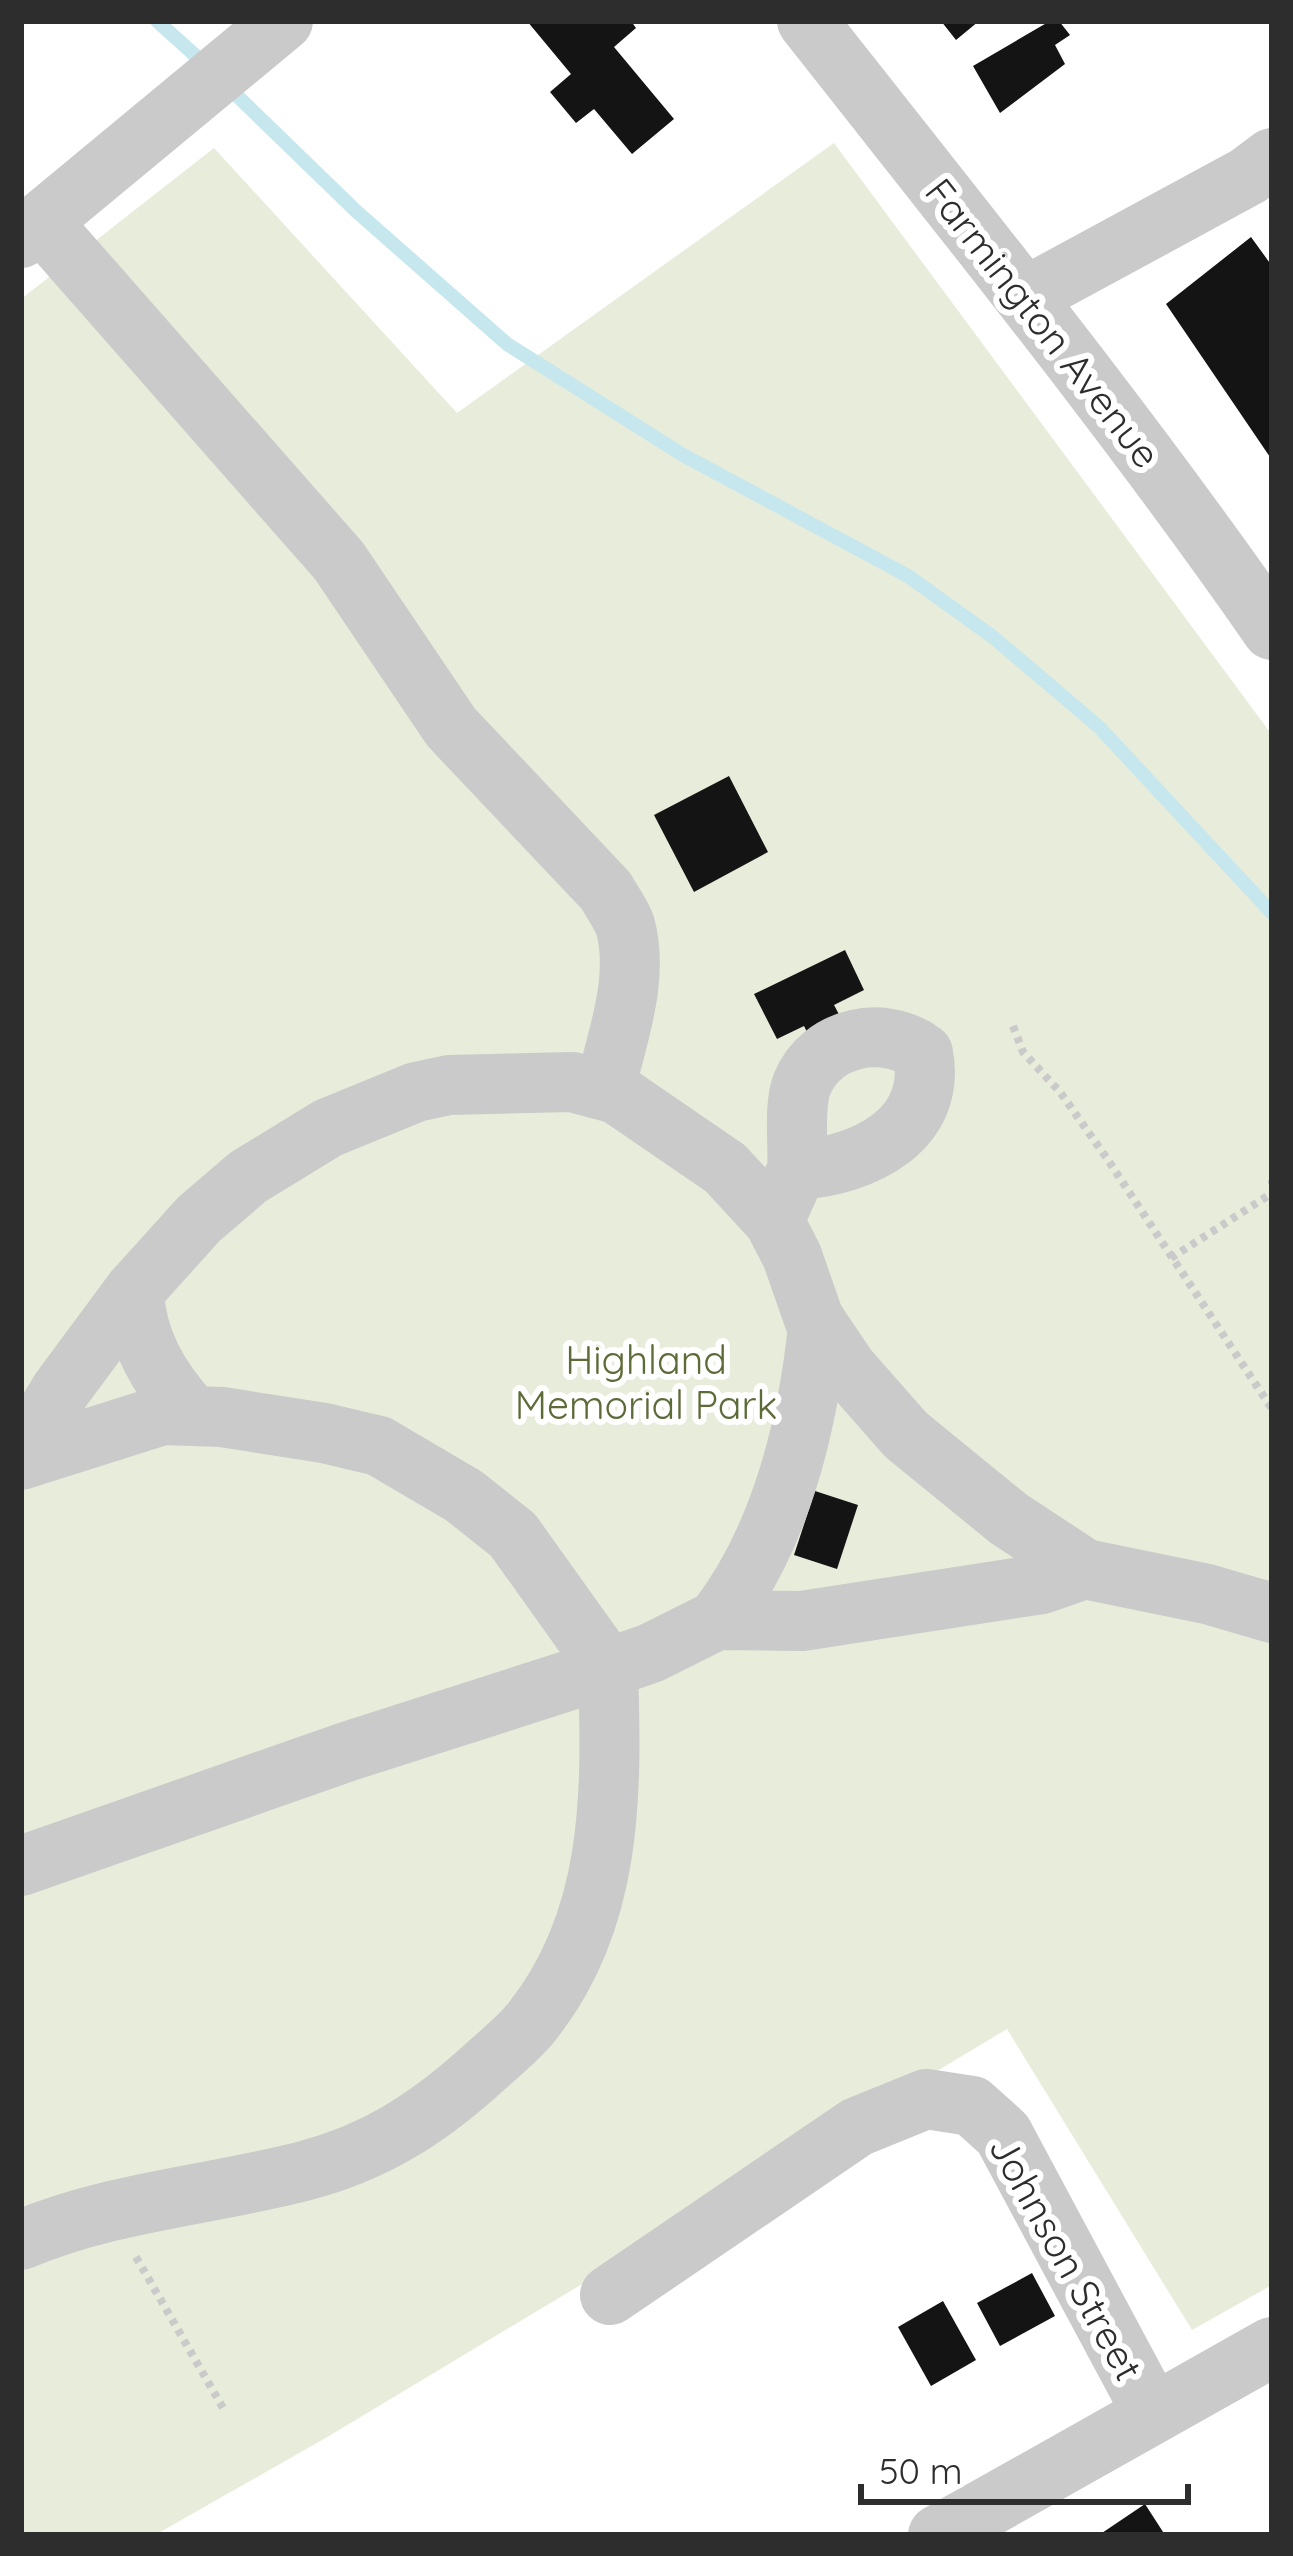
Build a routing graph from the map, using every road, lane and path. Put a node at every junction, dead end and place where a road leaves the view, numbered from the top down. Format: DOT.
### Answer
graph roads {
  1 [pos="807,21"];
  2 [pos="261,39"];
  3 [pos="1264,181"];
  4 [pos="31,230"];
  5 [pos="1025,298"];
  6 [pos="1272,630"];
  7 [pos="1013,1026"];
  8 [pos="605,1089"];
  9 [pos="1272,1186"];
  10 [pos="1171,1258"];
  11 [pos="134,1291"];
  12 [pos="818,1326"];
  13 [pos="1272,1409"];
  14 [pos="193,1414"];
  15 [pos="21,1458"];
  16 [pos="1085,1569"];
  17 [pos="1272,1613"];
  18 [pos="717,1620"];
  19 [pos="608,1668"];
  20 [pos="21,1866"];
  21 [pos="111,2214"];
  22 [pos="21,2240"];
  23 [pos="610,2295"];
  24 [pos="1272,2347"];
  25 [pos="223,2408"];
  26 [pos="1153,2414"];
  27 [pos="938,2535"];
  1 -- 5 [label="street, Farmington Avenue"];
  2 -- 4 [label="street"];
  3 -- 5 [label="street"];
  4 -- 8 [label="street"];
  5 -- 6 [label="street, Farmington Avenue"];
  7 -- 10 [label="path"];
  8 -- 11 [label="street"];
  8 -- 12 [label="street"];
  9 -- 10 [label="path"];
  10 -- 13 [label="path"];
  11 -- 14 [label="street"];
  11 -- 15 [label="street"];
  12 -- 16 [label="street"];
  12 -- 18 [label="street"];
  14 -- 15 [label="street"];
  14 -- 19 [label="street"];
  16 -- 17 [label="street"];
  16 -- 18 [label="street"];
  18 -- 19 [label="street"];
  19 -- 20 [label="street"];
  19 -- 21 [label="street"];
  21 -- 22 [label="street"];
  21 -- 25 [label="path"];
  23 -- 26 [label="street, Johnson Street"];
  24 -- 26 [label="street"];
  26 -- 27 [label="street"];
}
